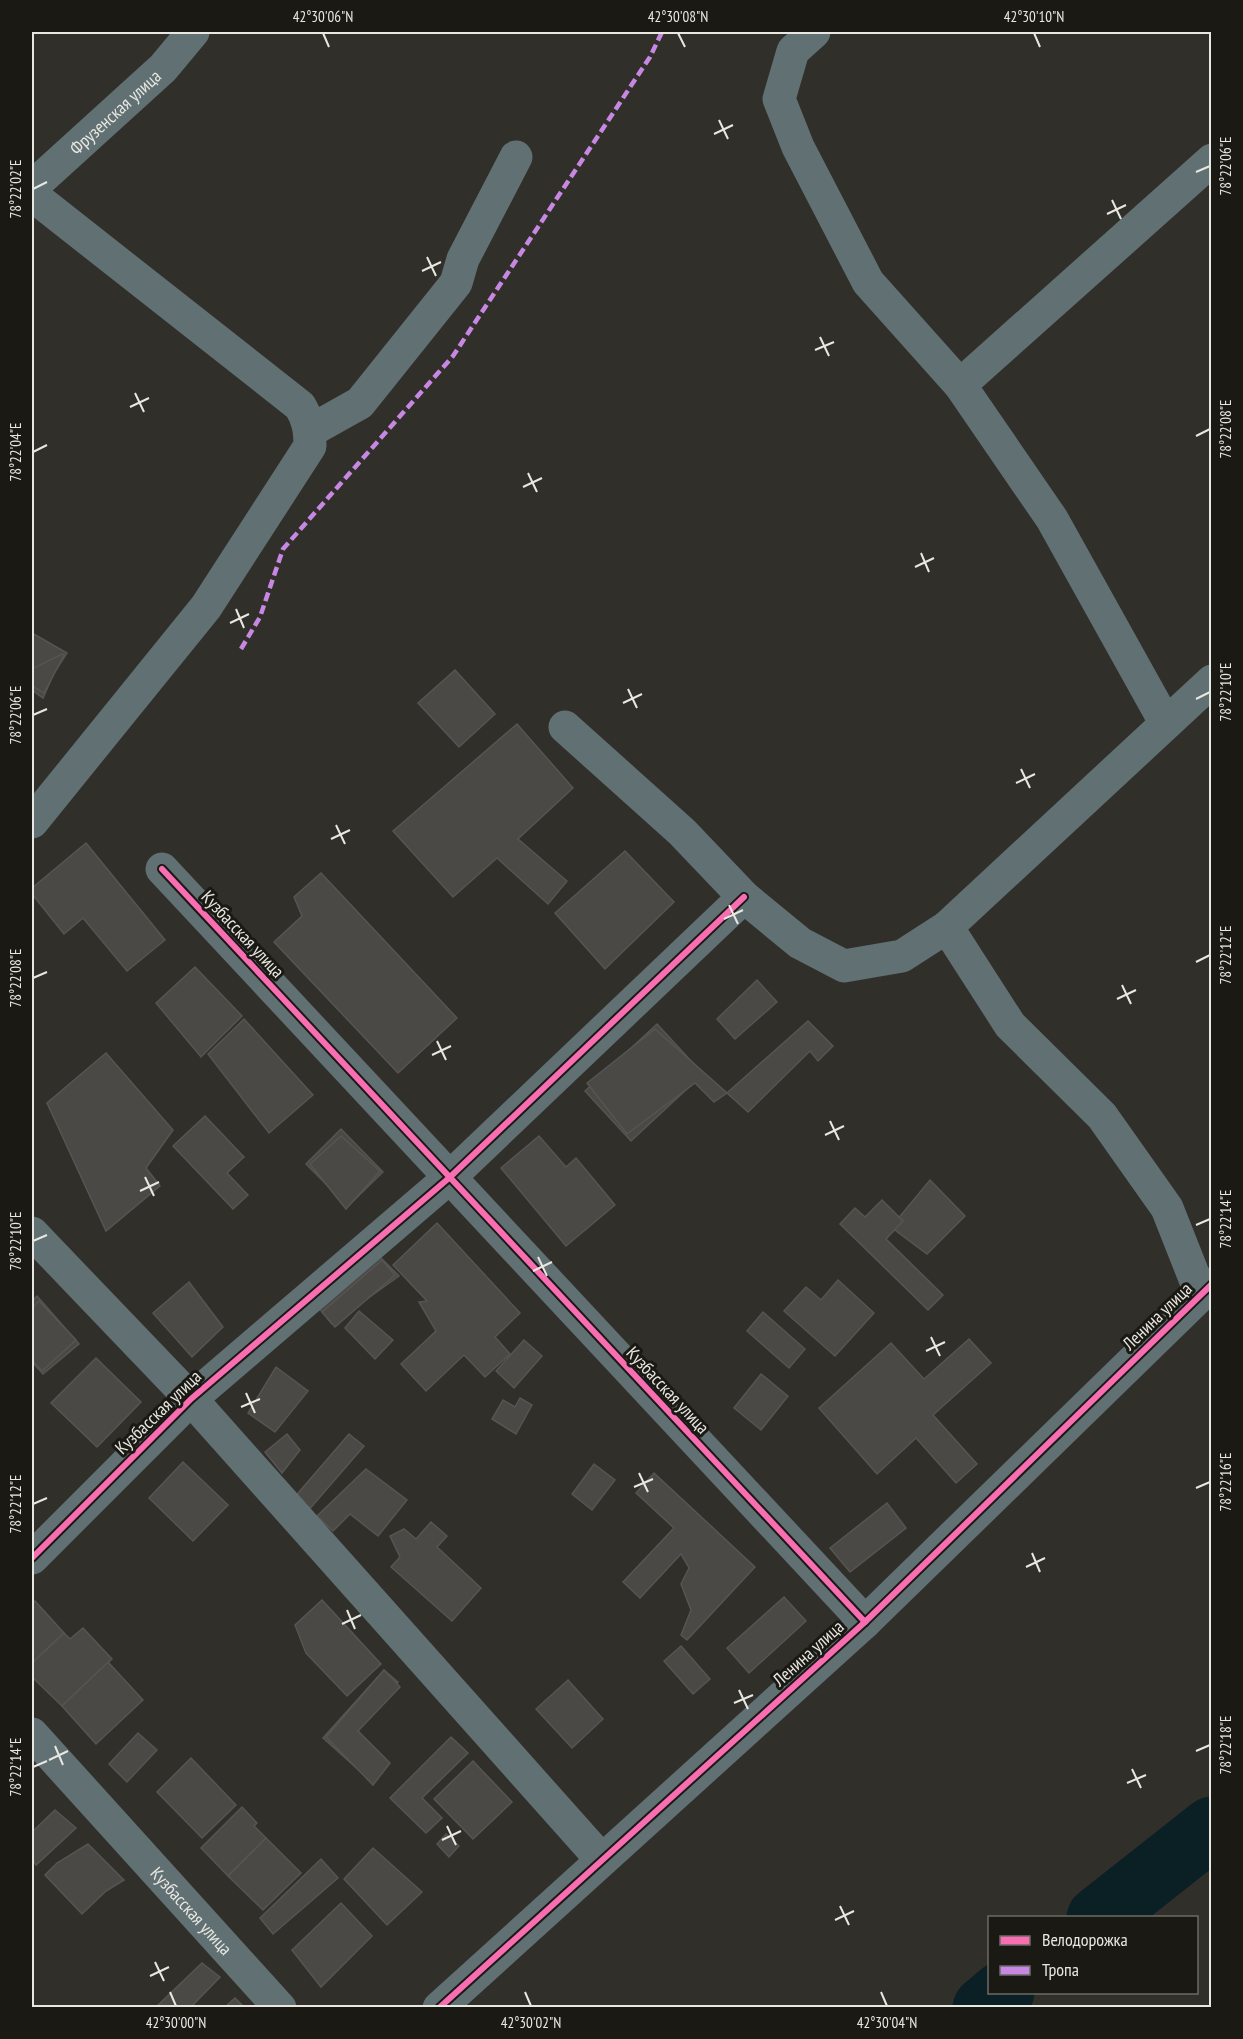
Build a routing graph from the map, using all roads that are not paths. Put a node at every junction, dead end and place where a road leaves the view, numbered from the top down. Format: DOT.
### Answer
graph roads {
  1 [pos="193,32"];
  2 [pos="814,32"];
  3 [pos="516,157"];
  4 [pos="1212,160"];
  5 [pos="32,187"];
  6 [pos="32,195"];
  7 [pos="960,385"];
  8 [pos="310,430"];
  9 [pos="1212,681"];
  10 [pos="1165,722"];
  11 [pos="565,727"];
  12 [pos="32,822"];
  13 [pos="162,869"];
  14 [pos="744,897"];
  15 [pos="947,927"];
  16 [pos="449,1178"];
  17 [pos="32,1233"];
  18 [pos="1206,1289"];
  19 [pos="191,1398"];
  20 [pos="32,1558"];
  21 [pos="865,1622"];
  22 [pos="32,1734"];
  23 [pos="601,1859"];
  24 [pos="280,2007"];
  25 [pos="439,2007"];
  1 -- 5 [label="street, Фрузенская улица"];
  2 -- 7 [label="street"];
  3 -- 8 [label="street"];
  4 -- 7 [label="street"];
  6 -- 8 [label="street"];
  7 -- 10 [label="street"];
  8 -- 12 [label="street"];
  9 -- 10 [label="street"];
  10 -- 15 [label="street"];
  11 -- 14 [label="street"];
  13 -- 16 [label="street, Кузбасская улица"];
  14 -- 15 [label="street"];
  14 -- 16 [label="street, Кузбасская улица"];
  15 -- 18 [label="street"];
  16 -- 19 [label="street, Кузбасская улица"];
  16 -- 21 [label="street, Кузбасская улица"];
  17 -- 19 [label="street, Кузбасская улица"];
  18 -- 21 [label="street, Ленина улица"];
  19 -- 20 [label="street, Кузбасская улица"];
  19 -- 23 [label="street, Кузбасская улица"];
  21 -- 23 [label="street, Ленина улица"];
  22 -- 24 [label="street, Кузбасская улица"];
  23 -- 25 [label="street, Ленина улица"];
}
